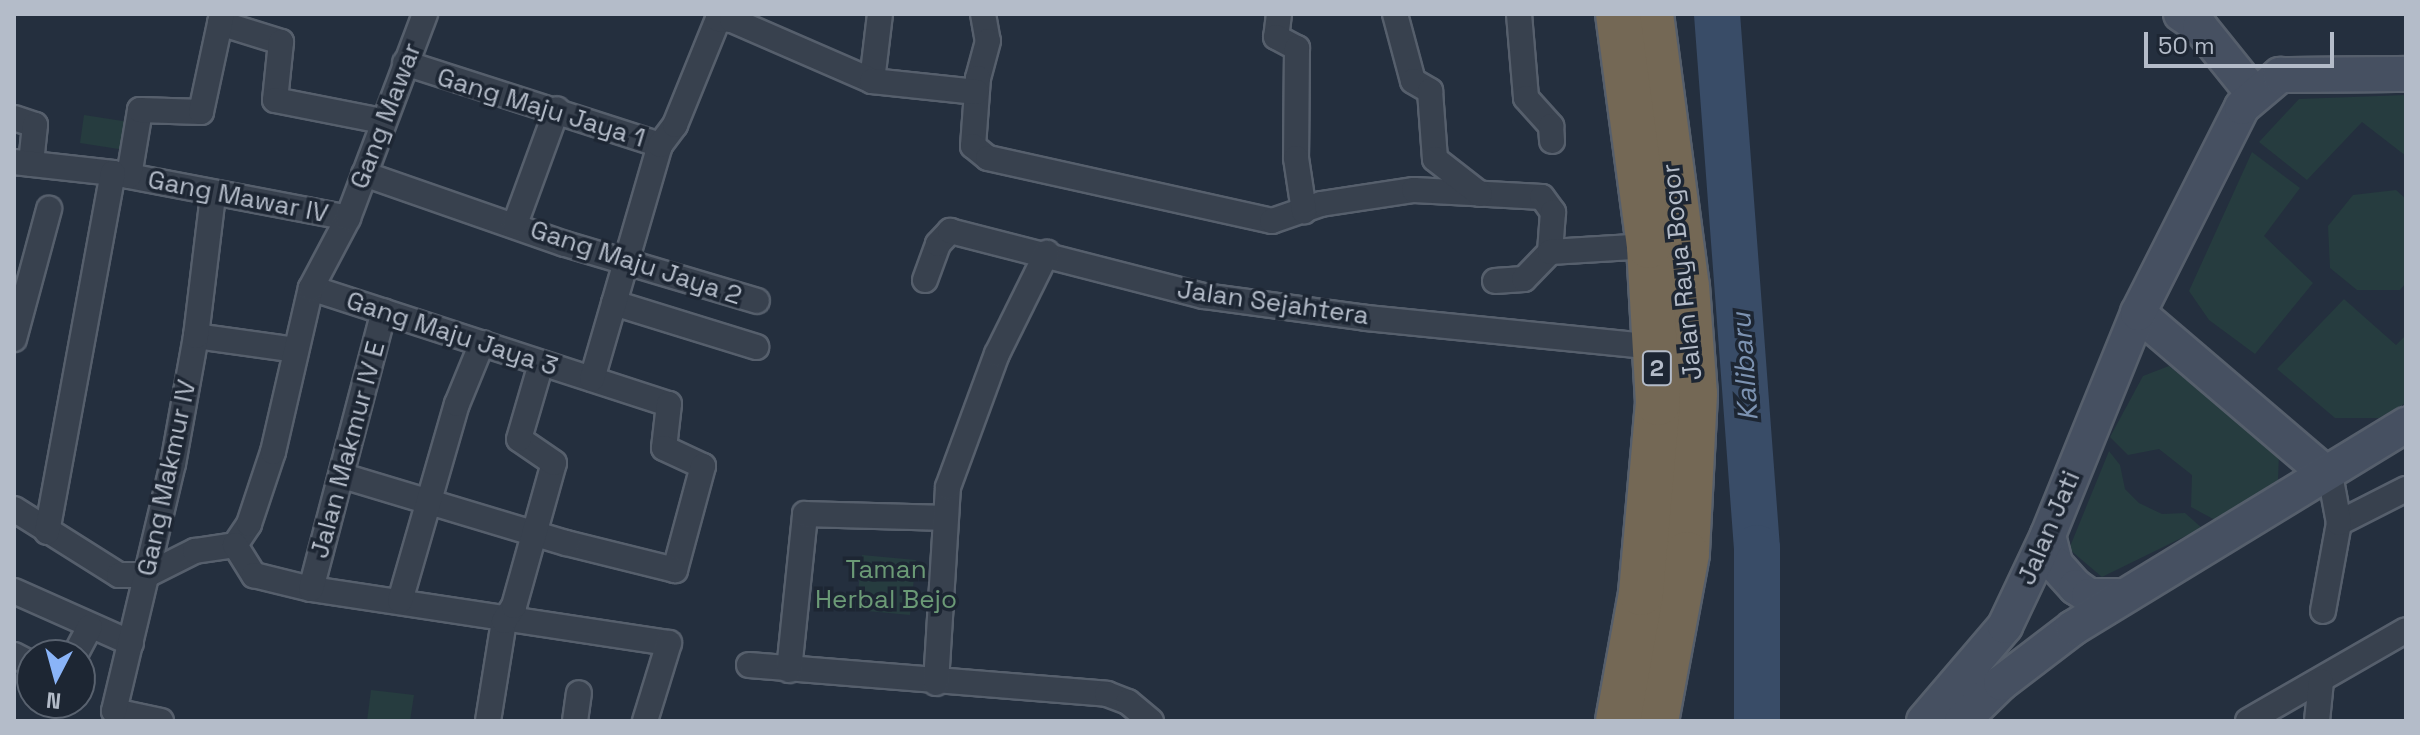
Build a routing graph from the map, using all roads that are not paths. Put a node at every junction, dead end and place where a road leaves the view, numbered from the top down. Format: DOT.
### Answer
graph roads {
  1 [pos="425,14"];
  2 [pos="880,14"];
  3 [pos="983,14"];
  4 [pos="1279,14"];
  5 [pos="1395,14"];
  6 [pos="1519,14"];
  7 [pos="1618,14"];
  8 [pos="1651,14"];
  9 [pos="2181,14"];
  10 [pos="220,16"];
  11 [pos="405,63"];
  12 [pos="2406,74"];
  13 [pos="872,81"];
  14 [pos="976,92"];
  15 [pos="2253,93"];
  16 [pos="557,109"];
  17 [pos="14,118"];
  18 [pos="382,121"];
  19 [pos="1552,141"];
  20 [pos="660,145"];
  21 [pos="22,163"];
  22 [pos="121,174"];
  23 [pos="364,174"];
  24 [pos="1480,194"];
  25 [pos="213,195"];
  26 [pos="49,209"];
  27 [pos="1304,211"];
  28 [pos="348,218"];
  29 [pos="515,224"];
  30 [pos="1649,246"];
  31 [pos="1550,252"];
  32 [pos="1047,253"];
  33 [pos="627,260"];
  34 [pos="925,280"];
  35 [pos="1495,281"];
  36 [pos="311,288"];
  37 [pos="757,301"];
  38 [pos="614,303"];
  39 [pos="384,311"];
  40 [pos="2138,313"];
  41 [pos="196,336"];
  42 [pos="14,339"];
  43 [pos="482,343"];
  44 [pos="756,347"];
  45 [pos="1657,347"];
  46 [pos="296,350"];
  47 [pos="541,364"];
  48 [pos="592,379"];
  49 [pos="2406,425"];
  50 [pos="2326,470"];
  51 [pos="343,476"];
  52 [pos="2406,489"];
  53 [pos="429,499"];
  54 [pos="14,509"];
  55 [pos="945,518"];
  56 [pos="2339,523"];
  57 [pos="47,532"];
  58 [pos="532,532"];
  59 [pos="2048,535"];
  60 [pos="235,545"];
  61 [pos="147,575"];
  62 [pos="311,589"];
  63 [pos="14,591"];
  64 [pos="2121,596"];
  65 [pos="400,601"];
  66 [pos="2323,611"];
  67 [pos="505,618"];
  68 [pos="90,627"];
  69 [pos="2406,630"];
  70 [pos="84,639"];
  71 [pos="131,643"];
  72 [pos="1668,662"];
  73 [pos="749,665"];
  74 [pos="789,670"];
  75 [pos="2321,681"];
  76 [pos="936,683"];
  77 [pos="579,693"];
  78 [pos="113,716"];
  79 [pos="161,721"];
  80 [pos="488,721"];
  81 [pos="575,721"];
  82 [pos="645,721"];
  83 [pos="1151,721"];
  84 [pos="1618,721"];
  85 [pos="1656,721"];
  86 [pos="1681,721"];
  87 [pos="1924,721"];
  88 [pos="1962,721"];
  89 [pos="2248,721"];
  90 [pos="2317,721"];
  1 -- 11 [label="street, Gang Mawar"];
  2 -- 13 [label="street"];
  3 -- 14 [label="street"];
  4 -- 27 [label="street"];
  5 -- 24 [label="street"];
  6 -- 19 [label="street"];
  7 -- 30 [label="highway, Jalan Raya Bogor / 2"];
  8 -- 72 [label="highway, Jalan Raya Bogor / 2"];
  9 -- 15 [label="main road"];
  10 -- 18 [label="street"];
  10 -- 22 [label="street, Gang Mawar IV"];
  11 -- 16 [label="street, Gang Maju Jaya 1"];
  11 -- 18 [label="street, Gang Mawar"];
  12 -- 15 [label="main road"];
  13 -- 14 [label="street"];
  13 -- 20 [label="street, Gang Maju Jaya 1"];
  14 -- 27 [label="street"];
  15 -- 40 [label="main road, Jalan Jati"];
  16 -- 20 [label="street, Gang Maju Jaya 1"];
  16 -- 29 [label="street, Gang Maju Jaya 2"];
  17 -- 21 [label="street"];
  18 -- 23 [label="street, Gang Mawar"];
  20 -- 33 [label="street"];
  21 -- 22 [label="street, Gang Mawar IV"];
  22 -- 25 [label="street, Gang Mawar IV"];
  22 -- 57 [label="street"];
  23 -- 28 [label="street, Gang Mawar"];
  23 -- 29 [label="street, Gang Maju Jaya 2"];
  24 -- 27 [label="street"];
  24 -- 31 [label="street"];
  25 -- 28 [label="street, Gang Mawar IV"];
  25 -- 41 [label="street, Gang Makmur IV"];
  26 -- 42 [label="street"];
  28 -- 36 [label="street, Gang Maju Jaya 3"];
  29 -- 33 [label="street, Gang Maju Jaya 2"];
  30 -- 31 [label="street"];
  30 -- 45 [label="highway, Jalan Raya Bogor / 2"];
  31 -- 35 [label="street"];
  32 -- 34 [label="street, Jalan Sejahtera"];
  32 -- 45 [label="street, Jalan Sejahtera"];
  32 -- 55 [label="street"];
  33 -- 37 [label="street, Gang Maju Jaya 2"];
  33 -- 38 [label="street"];
  36 -- 39 [label="street, Gang Maju Jaya 3"];
  36 -- 46 [label="street"];
  38 -- 44 [label="street"];
  38 -- 48 [label="street"];
  39 -- 43 [label="street, Gang Maju Jaya 3"];
  39 -- 51 [label="street, Jalan Makmur IV E"];
  40 -- 50 [label="main road"];
  40 -- 59 [label="main road, Jalan Jati"];
  41 -- 46 [label="street"];
  41 -- 61 [label="street, Gang Makmur IV"];
  43 -- 47 [label="street, Gang Maju Jaya 3"];
  43 -- 53 [label="street"];
  45 -- 84 [label="highway, Jalan Raya Bogor / 2"];
  46 -- 60 [label="street"];
  47 -- 48 [label="street, Gang Maju Jaya 3"];
  47 -- 58 [label="street"];
  48 -- 58 [label="street, Gang Maju Jaya 3"];
  49 -- 50 [label="main road"];
  50 -- 56 [label="street"];
  50 -- 64 [label="main road"];
  51 -- 53 [label="street"];
  51 -- 62 [label="street, Jalan Makmur IV E"];
  52 -- 56 [label="street"];
  53 -- 58 [label="street"];
  53 -- 65 [label="street"];
  54 -- 57 [label="street"];
  55 -- 74 [label="street"];
  55 -- 76 [label="street"];
  56 -- 66 [label="street"];
  57 -- 61 [label="street"];
  58 -- 67 [label="street"];
  59 -- 64 [label="main road"];
  59 -- 87 [label="main road, Jalan Jati"];
  60 -- 61 [label="street"];
  60 -- 62 [label="street"];
  61 -- 71 [label="street, Gang Makmur IV"];
  62 -- 65 [label="street"];
  63 -- 68 [label="street"];
  64 -- 88 [label="main road"];
  65 -- 67 [label="street"];
  67 -- 80 [label="street"];
  67 -- 82 [label="street"];
  68 -- 70 [label="street"];
  68 -- 71 [label="street"];
  69 -- 75 [label="street"];
  71 -- 78 [label="street, Gang Makmur IV"];
  72 -- 85 [label="highway, Jalan Raya Bogor / 2"];
  72 -- 86 [label="highway"];
  73 -- 74 [label="street"];
  74 -- 76 [label="street"];
  75 -- 89 [label="street"];
  75 -- 90 [label="street"];
  76 -- 83 [label="street"];
  77 -- 81 [label="street"];
  78 -- 79 [label="street, Gang Makmur IV"];
}
